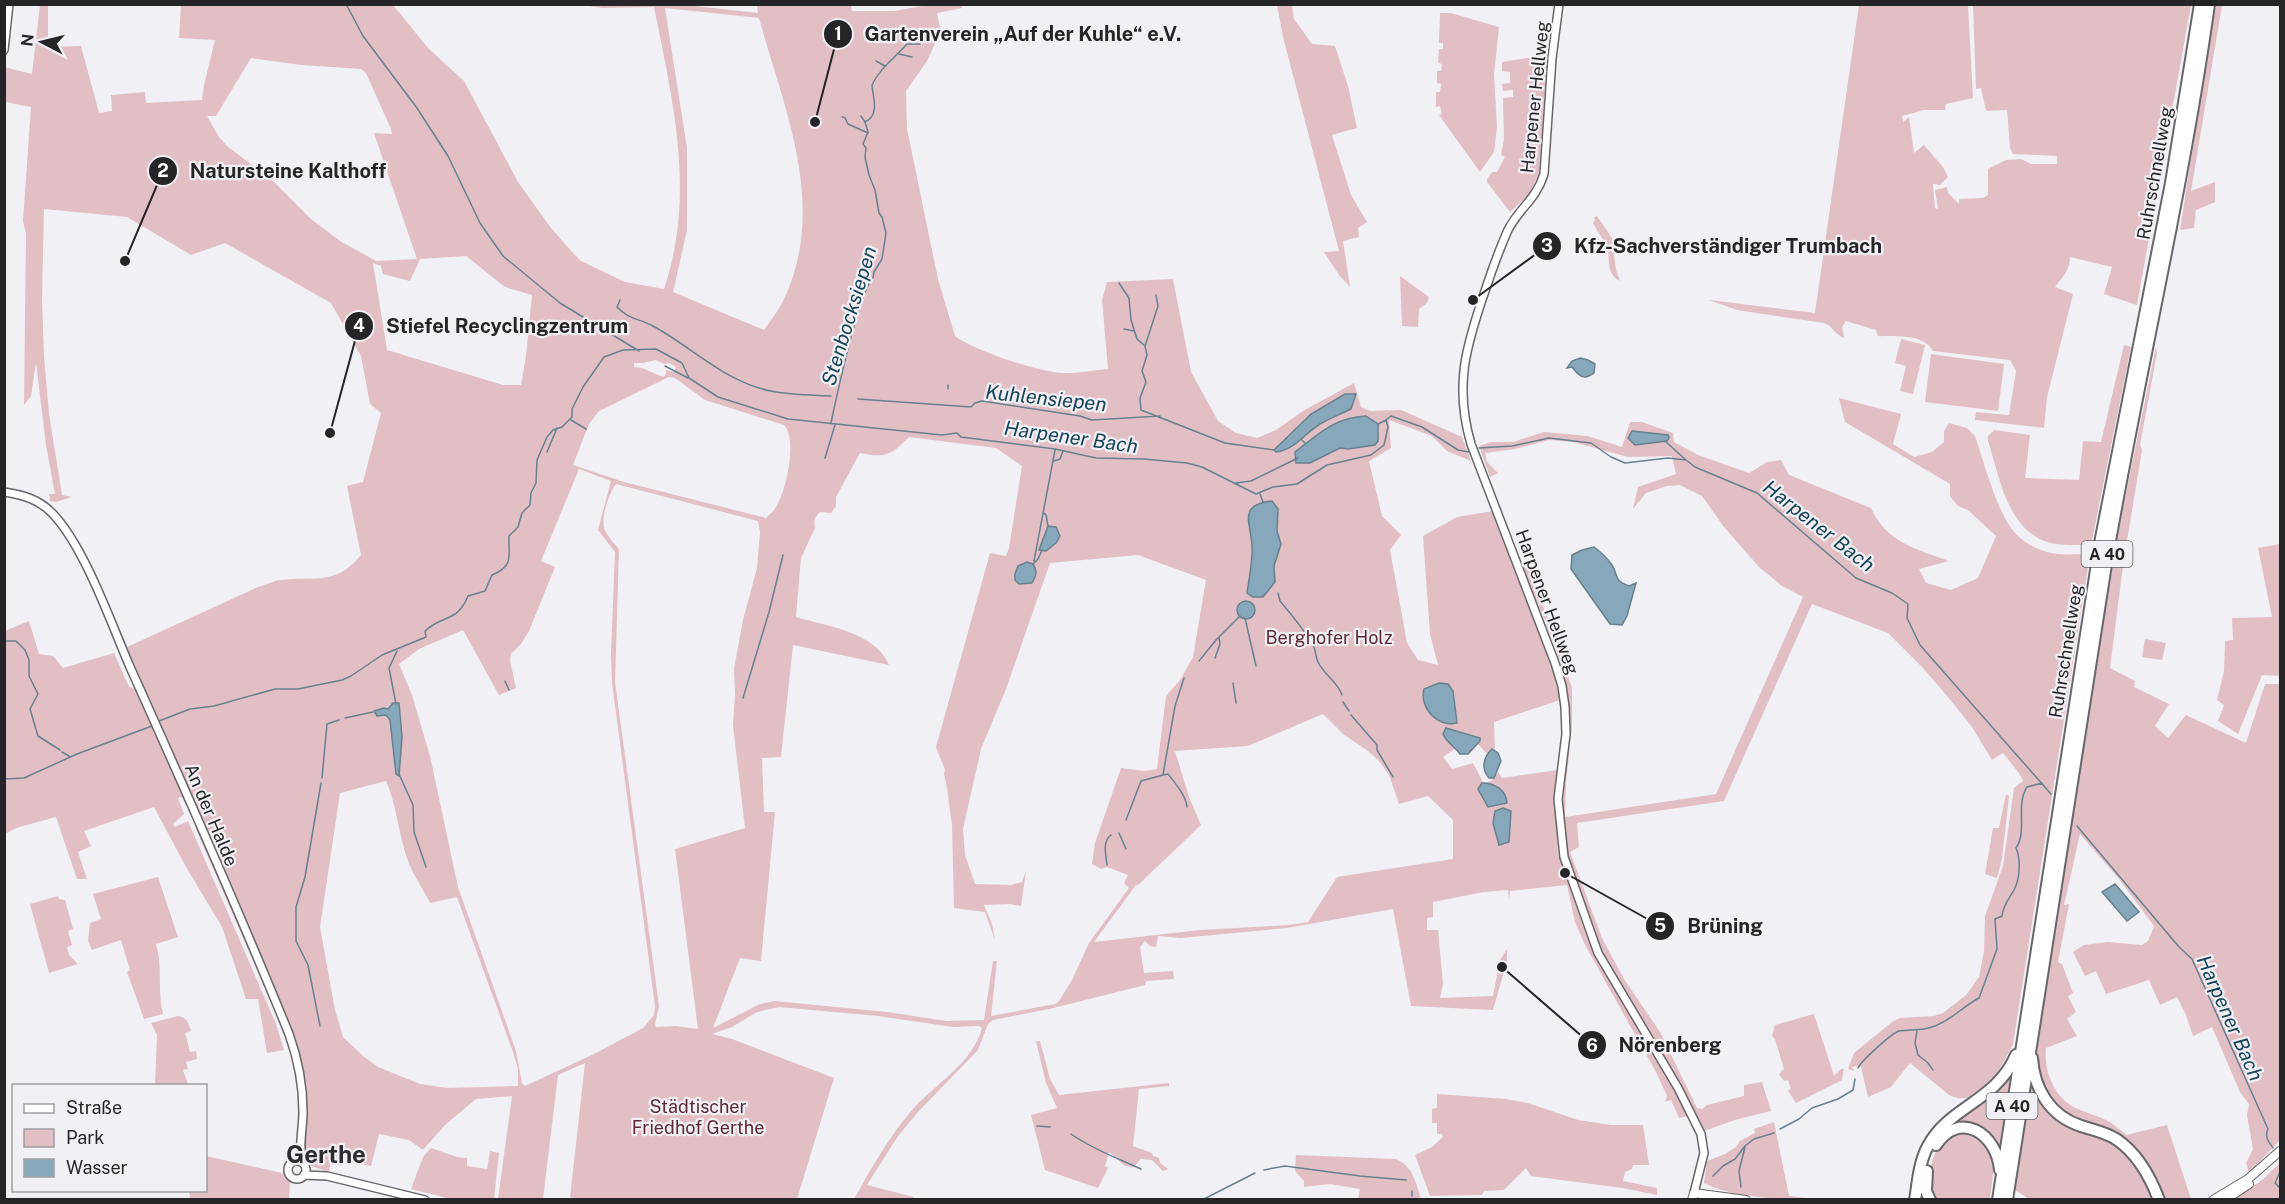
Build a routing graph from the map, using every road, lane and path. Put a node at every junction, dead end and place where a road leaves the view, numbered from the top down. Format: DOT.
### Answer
graph roads {
  1 [pos="9,4"];
  2 [pos="1559,4"];
  3 [pos="2200,4"];
  4 [pos="2209,4"];
  5 [pos="4,50"];
  6 [pos="4,492"];
  7 [pos="2029,1027"];
  8 [pos="302,1140"];
  9 [pos="2280,1151"];
  10 [pos="2280,1157"];
  11 [pos="293,1162"];
  12 [pos="304,1165"];
  13 [pos="304,1175"];
  14 [pos="325,1176"];
  15 [pos="1925,1181"];
  16 [pos="2000,1187"];
  17 [pos="1693,1196"];
  18 [pos="425,1200"];
  19 [pos="1746,1200"];
  20 [pos="1916,1200"];
  21 [pos="1923,1200"];
  22 [pos="1930,1200"];
  23 [pos="1998,1200"];
  24 [pos="2007,1200"];
  25 [pos="2159,1200"];
  26 [pos="2213,1200"];
  27 [pos="2225,1200"];
  1 -- 5 [label="street"];
  2 -- 17 [label="street, Harpener Hellweg"];
  3 -- 7 [label="highway, Ruhrschnellweg / A 40"];
  4 -- 7 [label="highway, Ruhrschnellweg / A 40"];
  6 -- 8 [label="street, An der Halde"];
  7 -- 16 [label="highway, Ruhrschnellweg / A 40"];
  7 -- 20 [label="highway"];
  7 -- 24 [label="highway, Ruhrschnellweg / A 40"];
  7 -- 25 [label="highway"];
  8 -- 11 [label="street, An der Halde"];
  8 -- 12 [label="street, An der Halde"];
  9 -- 26 [label="main road"];
  10 -- 27 [label="main road"];
  11 -- 12 [label="street"];
  11 -- 13 [label="street"];
  12 -- 13 [label="street"];
  12 -- 14 [label="street"];
  13 -- 14 [label="street"];
  14 -- 18 [label="street"];
  15 -- 16 [label="highway"];
  15 -- 21 [label="highway"];
  15 -- 22 [label="highway"];
  16 -- 23 [label="highway, Ruhrschnellweg / A 40"];
  17 -- 19 [label="main road"];
}
